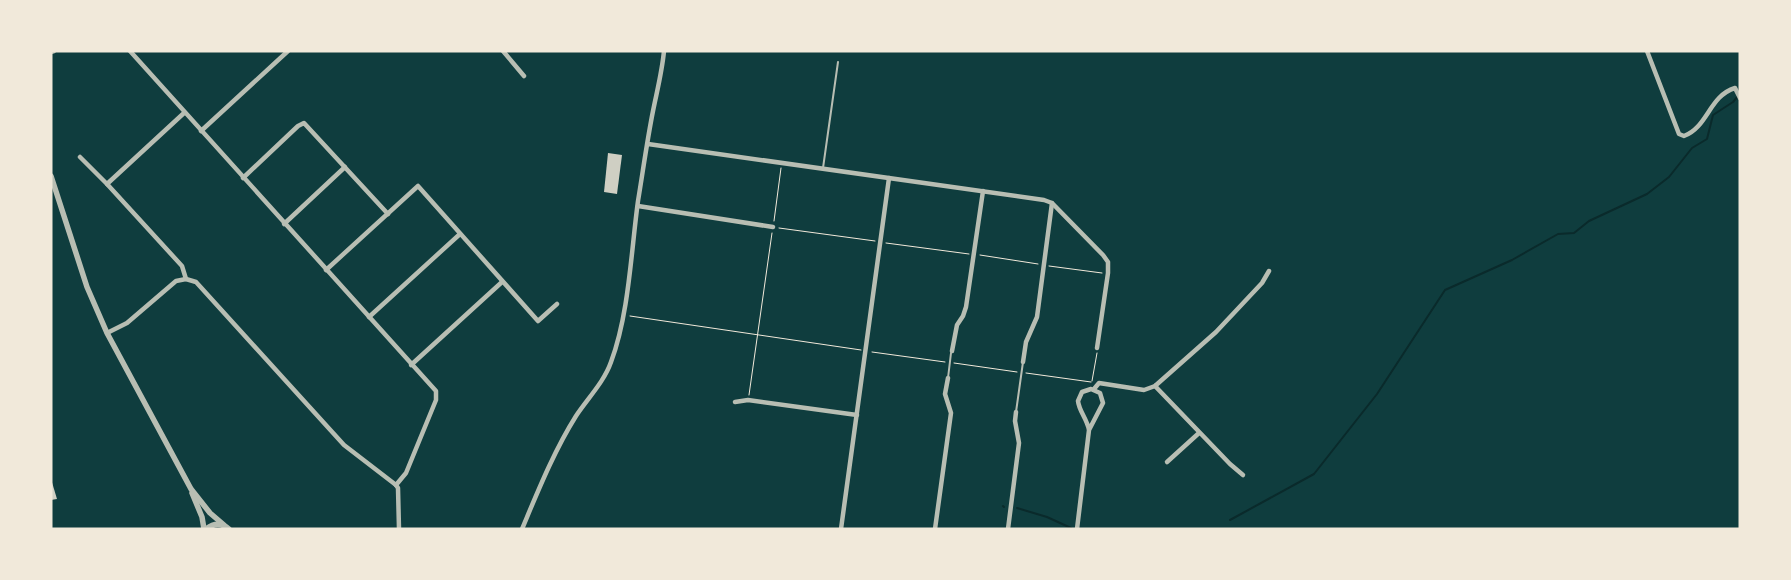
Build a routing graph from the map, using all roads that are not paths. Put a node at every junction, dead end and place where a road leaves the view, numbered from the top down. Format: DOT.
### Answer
graph roads {
  1 [pos="130,51"];
  2 [pos="288,51"];
  3 [pos="503,51"];
  4 [pos="664,51"];
  5 [pos="1647,51"];
  6 [pos="838,62"];
  7 [pos="524,76"];
  8 [pos="1739,98"];
  9 [pos="184,113"];
  10 [pos="201,131"];
  11 [pos="648,144"];
  12 [pos="80,157"];
  13 [pos="345,167"];
  14 [pos="822,168"];
  15 [pos="51,176"];
  16 [pos="242,178"];
  17 [pos="889,178"];
  18 [pos="107,184"];
  19 [pos="982,191"];
  20 [pos="1052,203"];
  21 [pos="638,206"];
  22 [pos="388,214"];
  23 [pos="284,224"];
  24 [pos="773,227"];
  25 [pos="460,234"];
  26 [pos="326,270"];
  27 [pos="1269,271"];
  28 [pos="186,279"];
  29 [pos="502,282"];
  30 [pos="557,304"];
  31 [pos="369,317"];
  32 [pos="107,333"];
  33 [pos="1097,348"];
  34 [pos="952,351"];
  35 [pos="1023,362"];
  36 [pos="411,364"];
  37 [pos="948,378"];
  38 [pos="1155,386"];
  39 [pos="1094,389"];
  40 [pos="735,402"];
  41 [pos="1016,412"];
  42 [pos="857,415"];
  43 [pos="1089,430"];
  44 [pos="1199,433"];
  45 [pos="1167,462"];
  46 [pos="1243,476"];
  47 [pos="396,484"];
  48 [pos="191,489"];
  49 [pos="229,527"];
  50 [pos="205,529"];
  51 [pos="399,529"];
  52 [pos="522,529"];
  53 [pos="841,529"];
  54 [pos="935,529"];
  55 [pos="1008,529"];
  56 [pos="1077,529"];
  1 -- 9 [label="street"];
  2 -- 10 [label="street"];
  3 -- 7 [label="street"];
  4 -- 11 [label="street"];
  5 -- 8 [label="street"];
  6 -- 14 [label="lane"];
  9 -- 10 [label="street"];
  9 -- 18 [label="street"];
  10 -- 16 [label="street"];
  11 -- 14 [label="street"];
  11 -- 21 [label="street"];
  12 -- 18 [label="street"];
  13 -- 16 [label="street"];
  13 -- 22 [label="street"];
  13 -- 23 [label="street"];
  14 -- 17 [label="street"];
  15 -- 32 [label="street"];
  16 -- 23 [label="street"];
  17 -- 19 [label="street"];
  17 -- 42 [label="street"];
  18 -- 28 [label="street"];
  19 -- 20 [label="street"];
  19 -- 34 [label="street"];
  20 -- 33 [label="street"];
  20 -- 35 [label="street"];
  21 -- 24 [label="street"];
  21 -- 52 [label="street"];
  22 -- 25 [label="street"];
  22 -- 26 [label="street"];
  23 -- 26 [label="street"];
  25 -- 29 [label="street"];
  25 -- 31 [label="street"];
  26 -- 31 [label="street"];
  27 -- 38 [label="street"];
  28 -- 32 [label="street"];
  28 -- 47 [label="street"];
  29 -- 30 [label="street"];
  29 -- 36 [label="street"];
  31 -- 36 [label="street"];
  32 -- 48 [label="street"];
  34 -- 37 [label="lane"];
  35 -- 41 [label="lane"];
  36 -- 47 [label="street"];
  37 -- 54 [label="street"];
  38 -- 39 [label="street"];
  38 -- 44 [label="street"];
  39 -- 43 [label="street"];
  39 -- 43 [label="street"];
  40 -- 42 [label="street"];
  41 -- 55 [label="street"];
  42 -- 53 [label="street"];
  43 -- 56 [label="street"];
  44 -- 45 [label="street"];
  44 -- 46 [label="street"];
  47 -- 51 [label="street"];
  48 -- 49 [label="street"];
  48 -- 50 [label="street"];
  49 -- 50 [label="street"];
}
